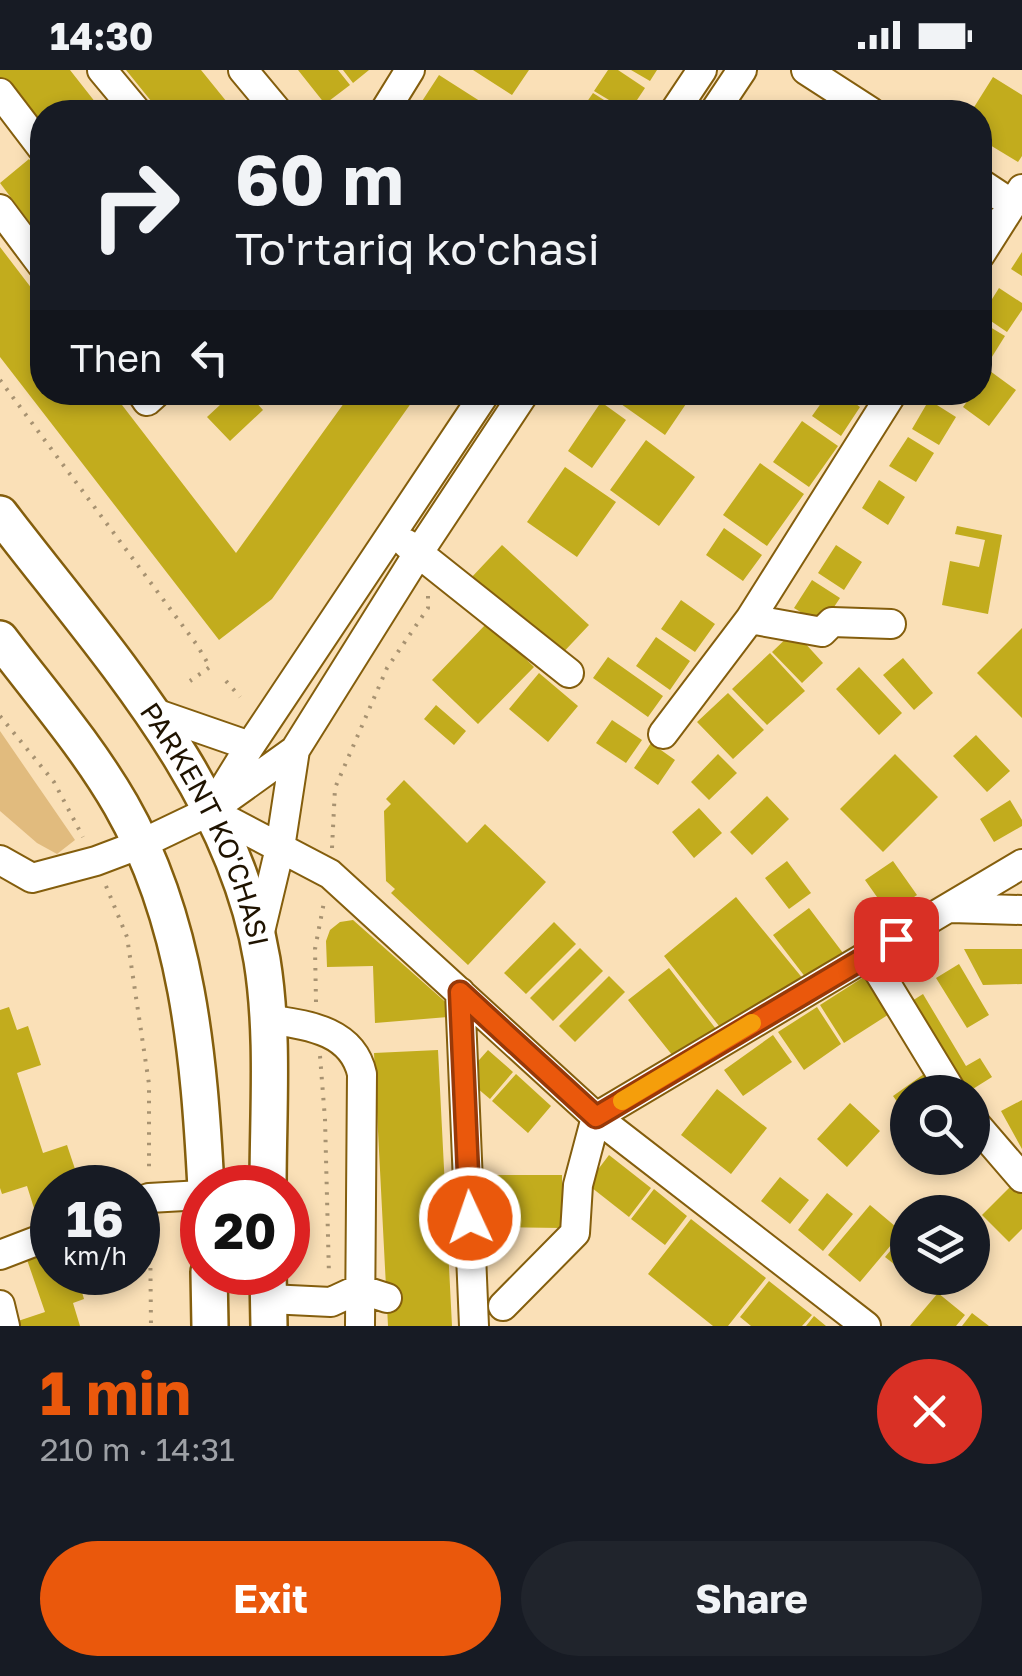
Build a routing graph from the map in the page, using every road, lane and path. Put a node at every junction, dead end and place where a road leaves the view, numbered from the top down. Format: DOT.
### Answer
graph roads {
  1 [pos="102,70"];
  2 [pos="243,70"];
  3 [pos="410,70"];
  4 [pos="702,70"];
  5 [pos="742,70"];
  6 [pos="806,70"];
  7 [pos="0,93"];
  8 [pos="127,100"];
  9 [pos="268,100"];
  10 [pos="391,100"];
  11 [pos="682,100"];
  12 [pos="722,100"];
  13 [pos="852,100"];
  14 [pos="30,132"];
  15 [pos="992,187"];
  16 [pos="1017,196"];
  17 [pos="0,210"];
  18 [pos="992,235"];
  19 [pos="30,249"];
  20 [pos="0,380"];
  21 [pos="477,405"];
  22 [pos="516,405"];
  23 [pos="885,405"];
  24 [pos="0,514"];
  25 [pos="393,534"];
  26 [pos="419,552"];
  27 [pos="428,594"];
  28 [pos="750,619"];
  29 [pos="891,624"];
  30 [pos="6,660"];
  31 [pos="568,673"];
  32 [pos="190,681"];
  33 [pos="226,681"];
  34 [pos="240,697"];
  35 [pos="150,711"];
  36 [pos="0,716"];
  37 [pos="663,734"];
  38 [pos="250,746"];
  39 [pos="295,750"];
  40 [pos="335,788"];
  41 [pos="210,811"];
  42 [pos="141,844"];
  43 [pos="280,848"];
  44 [pos="0,860"];
  45 [pos="96,861"];
  46 [pos="1022,864"];
  47 [pos="951,908"];
  48 [pos="1022,910"];
  49 [pos="258,940"];
  50 [pos="868,954"];
  51 [pos="460,992"];
  52 [pos="267,1019"];
  53 [pos="942,1075"];
  54 [pos="596,1117"];
  55 [pos="990,1141"];
  56 [pos="145,1165"];
  57 [pos="205,1165"];
  58 [pos="268,1165"];
  59 [pos="1022,1178"];
  60 [pos="30,1243"];
  61 [pos="0,1255"];
  62 [pos="359,1289"];
  63 [pos="149,1295"];
  64 [pos="209,1295"];
  65 [pos="386,1298"];
  66 [pos="269,1299"];
  67 [pos="0,1304"];
  68 [pos="503,1306"];
  69 [pos="6,1326"];
  70 [pos="151,1326"];
  71 [pos="210,1326"];
  72 [pos="360,1326"];
  73 [pos="474,1326"];
  74 [pos="866,1326"];
  1 -- 8 [label="street"];
  2 -- 9 [label="street"];
  3 -- 10 [label="street"];
  4 -- 11 [label="street"];
  5 -- 12 [label="street"];
  6 -- 13 [label="street"];
  7 -- 14 [label="street"];
  15 -- 16 [label="street"];
  16 -- 18 [label="street"];
  17 -- 19 [label="street"];
  20 -- 32 [label="path"];
  21 -- 25 [label="street"];
  22 -- 26 [label="street"];
  23 -- 28 [label="street"];
  24 -- 35 [label="main road, PARKENT KO'CHASI"];
  25 -- 26 [label="street"];
  25 -- 38 [label="street"];
  26 -- 31 [label="street"];
  26 -- 39 [label="street"];
  27 -- 40 [label="path"];
  28 -- 29 [label="street"];
  28 -- 37 [label="street"];
  30 -- 42 [label="main road"];
  33 -- 34 [label="path"];
  35 -- 38 [label="street"];
  35 -- 41 [label="main road, PARKENT KO'CHASI"];
  36 -- 45 [label="path"];
  38 -- 41 [label="street"];
  39 -- 41 [label="street"];
  39 -- 43 [label="street"];
  41 -- 42 [label="street"];
  41 -- 43 [label="street"];
  41 -- 49 [label="main road, PARKENT KO'CHASI"];
  42 -- 45 [label="street"];
  42 -- 57 [label="main road"];
  43 -- 49 [label="street"];
  43 -- 51 [label="street"];
  44 -- 45 [label="street"];
  45 -- 56 [label="path"];
  46 -- 47 [label="street"];
  47 -- 48 [label="street"];
  47 -- 50 [label="street"];
  49 -- 52 [label="main road, PARKENT KO'CHASI"];
  50 -- 53 [label="street"];
  50 -- 54 [label="street"];
  51 -- 54 [label="street"];
  51 -- 73 [label="street"];
  52 -- 58 [label="main road, PARKENT KO'CHASI"];
  52 -- 62 [label="street"];
  54 -- 68 [label="street"];
  54 -- 74 [label="street"];
  55 -- 59 [label="street"];
  60 -- 61 [label="street"];
  62 -- 65 [label="street"];
  62 -- 66 [label="street"];
  62 -- 72 [label="street"];
  63 -- 70 [label="path"];
  64 -- 71 [label="main road"];
  67 -- 69 [label="street"];
}
